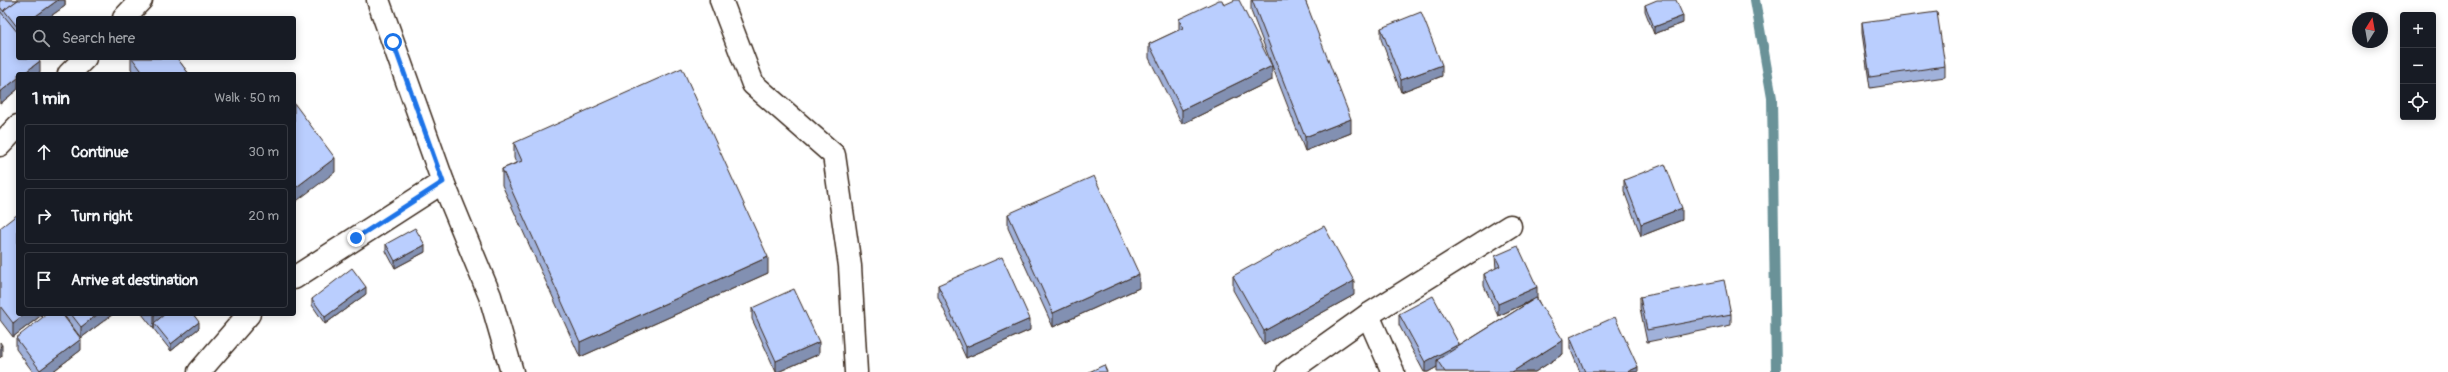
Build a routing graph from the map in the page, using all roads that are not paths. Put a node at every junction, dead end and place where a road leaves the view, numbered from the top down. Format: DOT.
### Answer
graph roads {
  1 [pos="141,0"];
  2 [pos="378,0"];
  3 [pos="721,0"];
  4 [pos="126,16"];
  5 [pos="83,60"];
  6 [pos="71,72"];
  7 [pos="16,128"];
  8 [pos="0,145"];
  9 [pos="443,182"];
  10 [pos="1510,226"];
  11 [pos="296,277"];
  12 [pos="1368,315"];
  13 [pos="247,316"];
  14 [pos="199,372"];
  15 [pos="512,372"];
  16 [pos="856,372"];
  17 [pos="1288,372"];
  18 [pos="1393,372"];
  1 -- 4 [label="street"];
  2 -- 9 [label="street"];
  3 -- 16 [label="street"];
  5 -- 6 [label="street"];
  7 -- 8 [label="street"];
  9 -- 11 [label="street"];
  9 -- 15 [label="street"];
  10 -- 12 [label="street"];
  12 -- 17 [label="street"];
  12 -- 18 [label="street"];
  13 -- 14 [label="street"];
}
